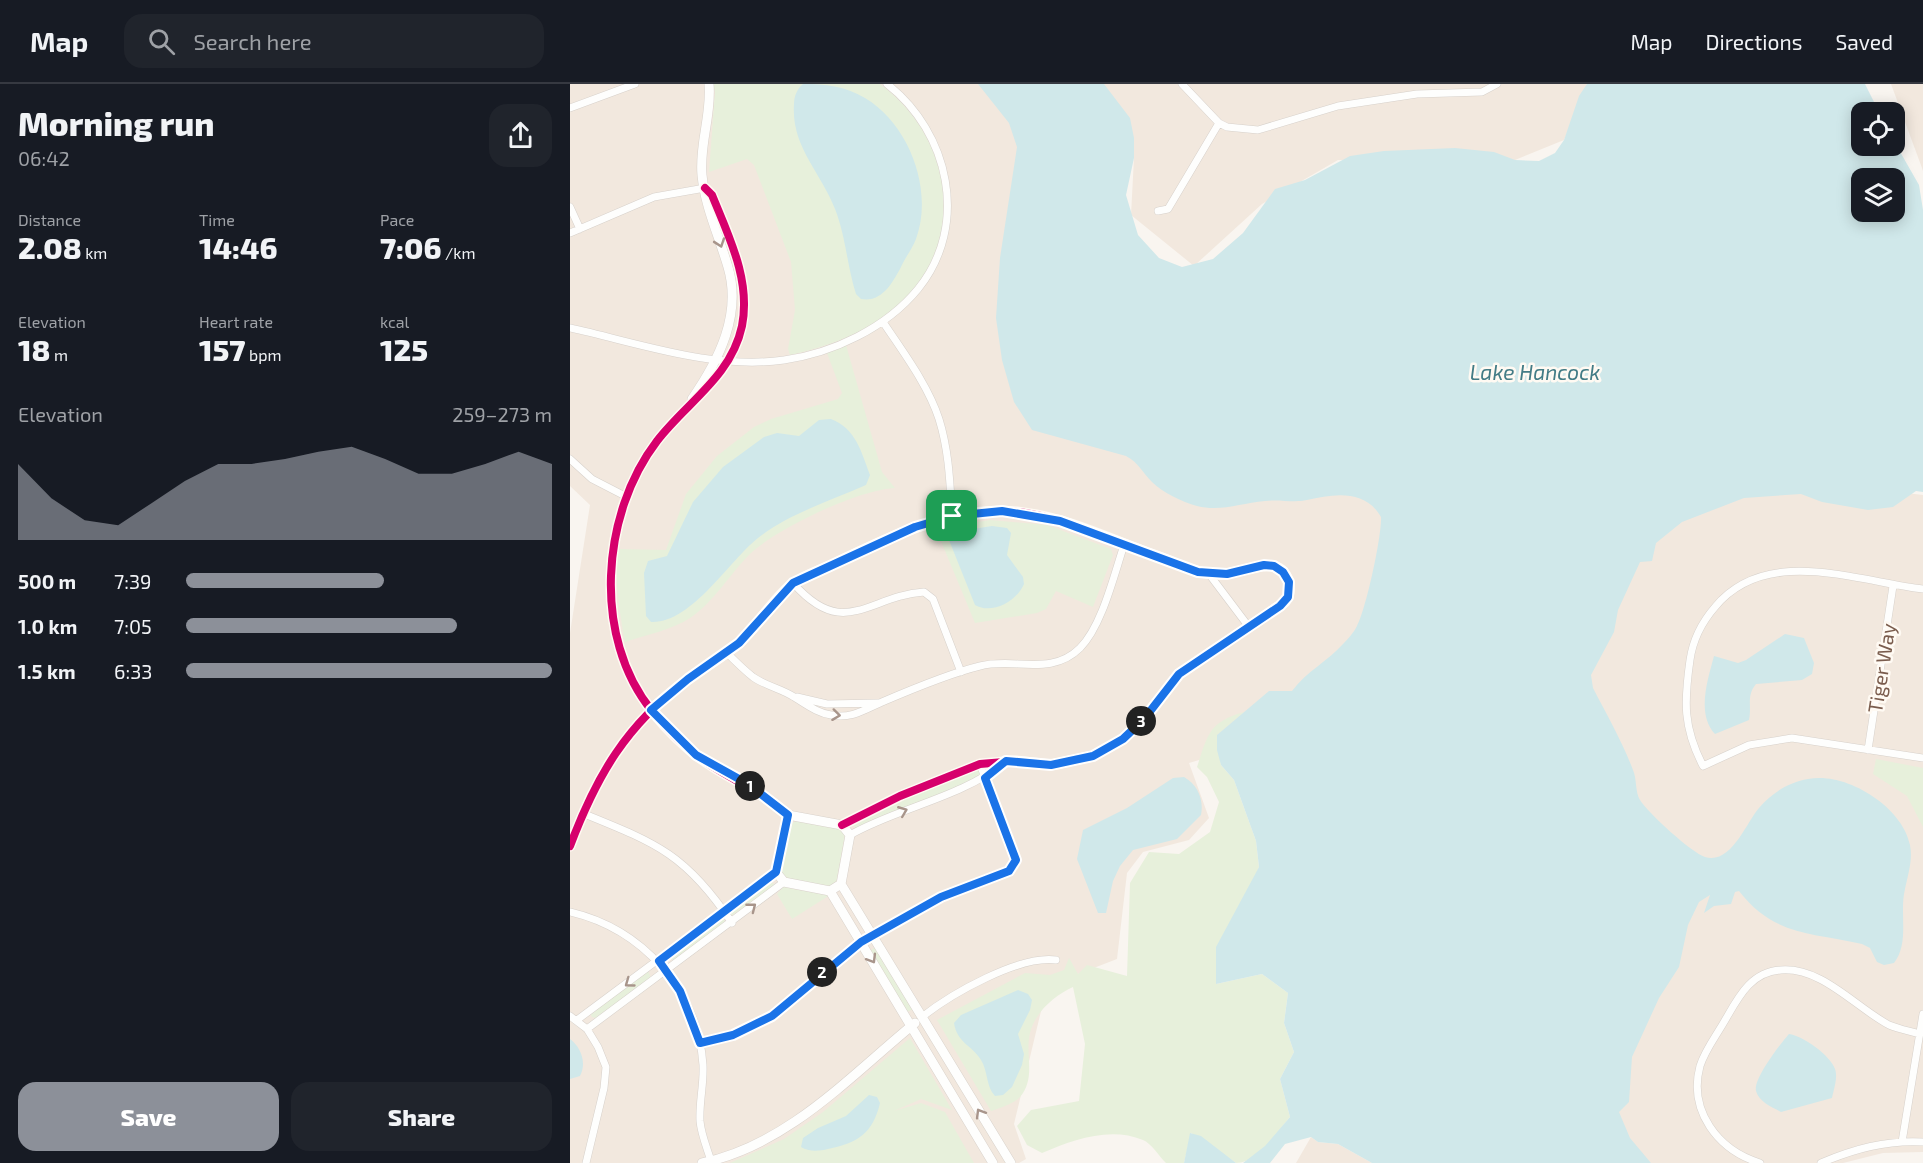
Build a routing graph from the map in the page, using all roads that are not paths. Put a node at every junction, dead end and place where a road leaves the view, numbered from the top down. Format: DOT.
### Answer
graph roads {
  1 [pos="635,84"];
  2 [pos="709,84"];
  3 [pos="887,84"];
  4 [pos="1182,84"];
  5 [pos="1496,85"];
  6 [pos="570,108"];
  7 [pos="1219,123"];
  8 [pos="705,188"];
  9 [pos="570,207"];
  10 [pos="1158,211"];
  11 [pos="580,229"];
  12 [pos="570,233"];
  13 [pos="883,322"];
  14 [pos="570,328"];
  15 [pos="715,360"];
  16 [pos="727,361"];
  17 [pos="680,415"];
  18 [pos="570,459"];
  19 [pos="625,496"];
  20 [pos="952,516"];
  21 [pos="1124,545"];
  22 [pos="1209,574"];
  23 [pos="793,583"];
  24 [pos="1893,586"];
  25 [pos="1923,589"];
  26 [pos="1249,627"];
  27 [pos="726,653"];
  28 [pos="961,672"];
  29 [pos="793,696"];
  30 [pos="881,703"];
  31 [pos="651,710"];
  32 [pos="1868,750"];
  33 [pos="1923,758"];
  34 [pos="1006,761"];
  35 [pos="980,764"];
  36 [pos="985,778"];
  37 [pos="582,813"];
  38 [pos="788,815"];
  39 [pos="842,825"];
  40 [pos="850,835"];
  41 [pos="570,846"];
  42 [pos="776,872"];
  43 [pos="784,882"];
  44 [pos="841,884"];
  45 [pos="830,891"];
  46 [pos="725,911"];
  47 [pos="570,912"];
  48 [pos="732,922"];
  49 [pos="873,937"];
  50 [pos="861,942"];
  51 [pos="1056,960"];
  52 [pos="659,961"];
  53 [pos="665,970"];
  54 [pos="1923,1014"];
  55 [pos="922,1017"];
  56 [pos="574,1018"];
  57 [pos="911,1026"];
  58 [pos="587,1029"];
  59 [pos="1919,1034"];
  60 [pos="700,1043"];
  61 [pos="1902,1142"];
  62 [pos="1923,1142"];
  63 [pos="706,1162"];
  64 [pos="586,1163"];
  65 [pos="993,1163"];
  66 [pos="1011,1163"];
  67 [pos="1760,1163"];
  68 [pos="1821,1163"];
  1 -- 6 [label="street"];
  2 -- 8 [label="street"];
  3 -- 13 [label="street"];
  4 -- 7 [label="street"];
  5 -- 7 [label="street"];
  7 -- 10 [label="street"];
  8 -- 11 [label="street"];
  8 -- 15 [label="street, one-way"];
  8 -- 16 [label="street"];
  9 -- 11 [label="street"];
  11 -- 12 [label="street"];
  13 -- 16 [label="street"];
  13 -- 20 [label="street"];
  14 -- 15 [label="street"];
  15 -- 16 [label="street"];
  15 -- 17 [label="street"];
  16 -- 17 [label="street"];
  17 -- 19 [label="street"];
  18 -- 19 [label="street"];
  19 -- 31 [label="street"];
  20 -- 21 [label="street"];
  20 -- 23 [label="street"];
  21 -- 22 [label="street"];
  21 -- 28 [label="street"];
  22 -- 26 [label="street"];
  22 -- 26 [label="street"];
  23 -- 27 [label="street"];
  23 -- 28 [label="street"];
  24 -- 25 [label="street"];
  24 -- 32 [label="street, Tiger Way"];
  24 -- 32 [label="street"];
  26 -- 34 [label="street"];
  27 -- 29 [label="street"];
  27 -- 31 [label="street"];
  28 -- 30 [label="street"];
  29 -- 30 [label="street"];
  29 -- 30 [label="street, one-way"];
  31 -- 37 [label="street"];
  31 -- 38 [label="street"];
  32 -- 33 [label="street"];
  34 -- 35 [label="street"];
  34 -- 36 [label="street"];
  35 -- 36 [label="street"];
  35 -- 39 [label="street"];
  40 -- 36 [label="street, one-way"];
  36 -- 49 [label="street"];
  37 -- 41 [label="street"];
  37 -- 46 [label="street"];
  38 -- 39 [label="street"];
  38 -- 42 [label="street"];
  39 -- 40 [label="street"];
  40 -- 44 [label="street"];
  42 -- 43 [label="street"];
  42 -- 46 [label="street"];
  43 -- 45 [label="street"];
  48 -- 43 [label="street, one-way"];
  44 -- 45 [label="street"];
  44 -- 49 [label="street"];
  45 -- 50 [label="street"];
  46 -- 48 [label="street"];
  46 -- 52 [label="street"];
  47 -- 52 [label="street"];
  48 -- 53 [label="street"];
  49 -- 50 [label="street"];
  49 -- 55 [label="street"];
  50 -- 57 [label="street, one-way"];
  50 -- 60 [label="street"];
  51 -- 55 [label="street"];
  52 -- 53 [label="street"];
  52 -- 56 [label="street, one-way"];
  53 -- 58 [label="street"];
  53 -- 60 [label="street"];
  54 -- 59 [label="street"];
  55 -- 57 [label="street"];
  66 -- 55 [label="street, one-way"];
  56 -- 58 [label="street"];
  57 -- 63 [label="street"];
  57 -- 65 [label="street"];
  58 -- 64 [label="street"];
  59 -- 61 [label="street"];
  59 -- 67 [label="street"];
  60 -- 63 [label="street"];
  61 -- 62 [label="street"];
  61 -- 68 [label="street"];
}
